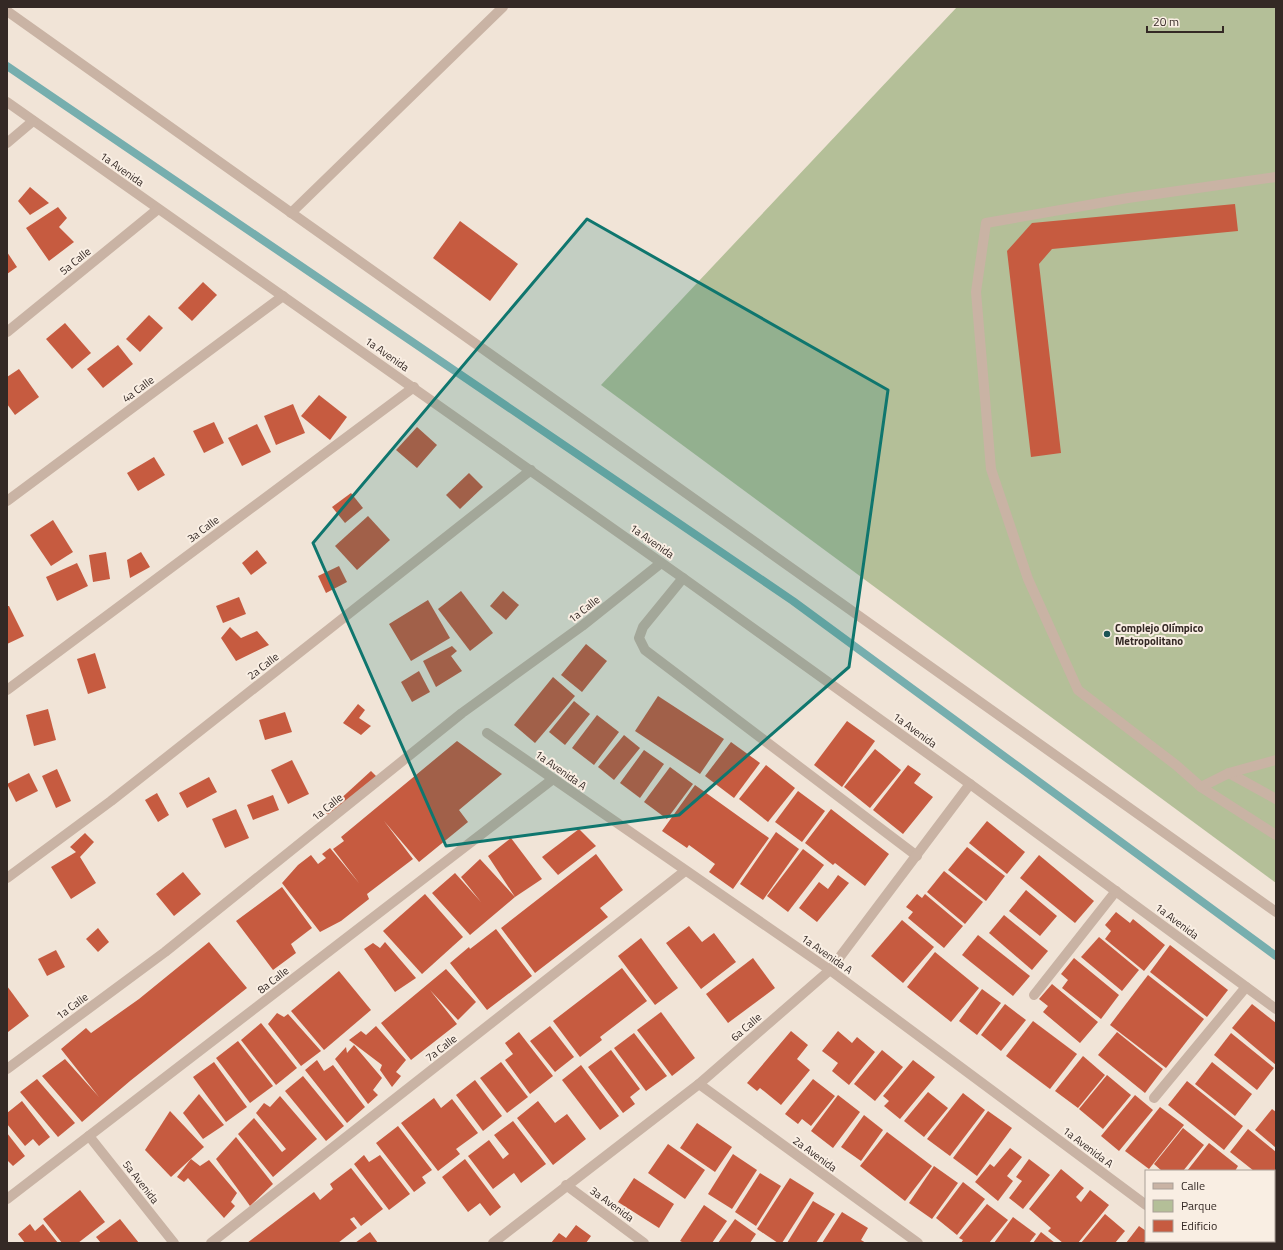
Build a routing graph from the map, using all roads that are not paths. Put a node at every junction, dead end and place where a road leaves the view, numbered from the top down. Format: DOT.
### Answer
graph roads {
  1 [pos="503,7"];
  2 [pos="7,11"];
  3 [pos="7,102"];
  4 [pos="33,121"];
  5 [pos="7,143"];
  6 [pos="1276,176"];
  7 [pos="158,209"];
  8 [pos="292,213"];
  9 [pos="283,296"];
  10 [pos="7,332"];
  11 [pos="414,387"];
  12 [pos="531,470"];
  13 [pos="7,501"];
  14 [pos="661,563"];
  15 [pos="683,578"];
  16 [pos="7,690"];
  17 [pos="487,733"];
  18 [pos="1276,760"];
  19 [pos="1229,773"];
  20 [pos="553,779"];
  21 [pos="970,784"];
  22 [pos="1201,787"];
  23 [pos="1276,799"];
  24 [pos="1276,835"];
  25 [pos="917,856"];
  26 [pos="685,871"];
  27 [pos="7,878"];
  28 [pos="1116,891"];
  29 [pos="1276,912"];
  30 [pos="830,970"];
  31 [pos="1246,987"];
  32 [pos="1034,995"];
  33 [pos="1276,1009"];
  34 [pos="7,1069"];
  35 [pos="699,1084"];
  36 [pos="1154,1098"];
  37 [pos="89,1136"];
  38 [pos="566,1185"];
  39 [pos="7,1199"];
  40 [pos="1145,1204"];
  41 [pos="174,1243"];
  42 [pos="211,1243"];
  43 [pos="493,1243"];
  44 [pos="644,1243"];
  45 [pos="918,1243"];
  1 -- 8 [label="street"];
  2 -- 8 [label="street"];
  3 -- 4 [label="street, 1a Avenida"];
  4 -- 5 [label="street"];
  4 -- 7 [label="street, 1a Avenida"];
  6 -- 22 [label="street"];
  7 -- 9 [label="street, 1a Avenida"];
  7 -- 10 [label="street, 5a Calle"];
  8 -- 29 [label="street"];
  9 -- 11 [label="street, 1a Avenida"];
  9 -- 13 [label="street, 4a Calle"];
  11 -- 12 [label="street, 1a Avenida"];
  11 -- 16 [label="street, 3a Calle"];
  12 -- 14 [label="street, 1a Avenida"];
  12 -- 27 [label="street, 2a Calle"];
  14 -- 15 [label="street, 1a Avenida"];
  14 -- 34 [label="street, 1a Calle"];
  15 -- 21 [label="street, 1a Avenida"];
  15 -- 25 [label="street"];
  17 -- 20 [label="street, 1a Avenida A"];
  18 -- 19 [label="street"];
  19 -- 22 [label="street"];
  19 -- 23 [label="street"];
  20 -- 26 [label="street, 1a Avenida A"];
  20 -- 37 [label="street, 8a Calle"];
  21 -- 25 [label="street, 6a Calle"];
  21 -- 28 [label="street, 1a Avenida"];
  22 -- 24 [label="street"];
  25 -- 30 [label="street, 6a Calle"];
  26 -- 30 [label="street, 1a Avenida A"];
  26 -- 42 [label="street, 7a Calle"];
  28 -- 31 [label="street, 1a Avenida"];
  28 -- 32 [label="street"];
  30 -- 35 [label="street, 6a Calle"];
  30 -- 40 [label="street, 1a Avenida A"];
  31 -- 33 [label="street, 1a Avenida"];
  31 -- 36 [label="street"];
  35 -- 38 [label="street, 6a Calle"];
  35 -- 45 [label="street, 2a Avenida"];
  37 -- 39 [label="street, 8a Calle"];
  37 -- 41 [label="street, 5a Avenida"];
  38 -- 43 [label="street, 6a Calle"];
  38 -- 44 [label="street, 3a Avenida"];
}
